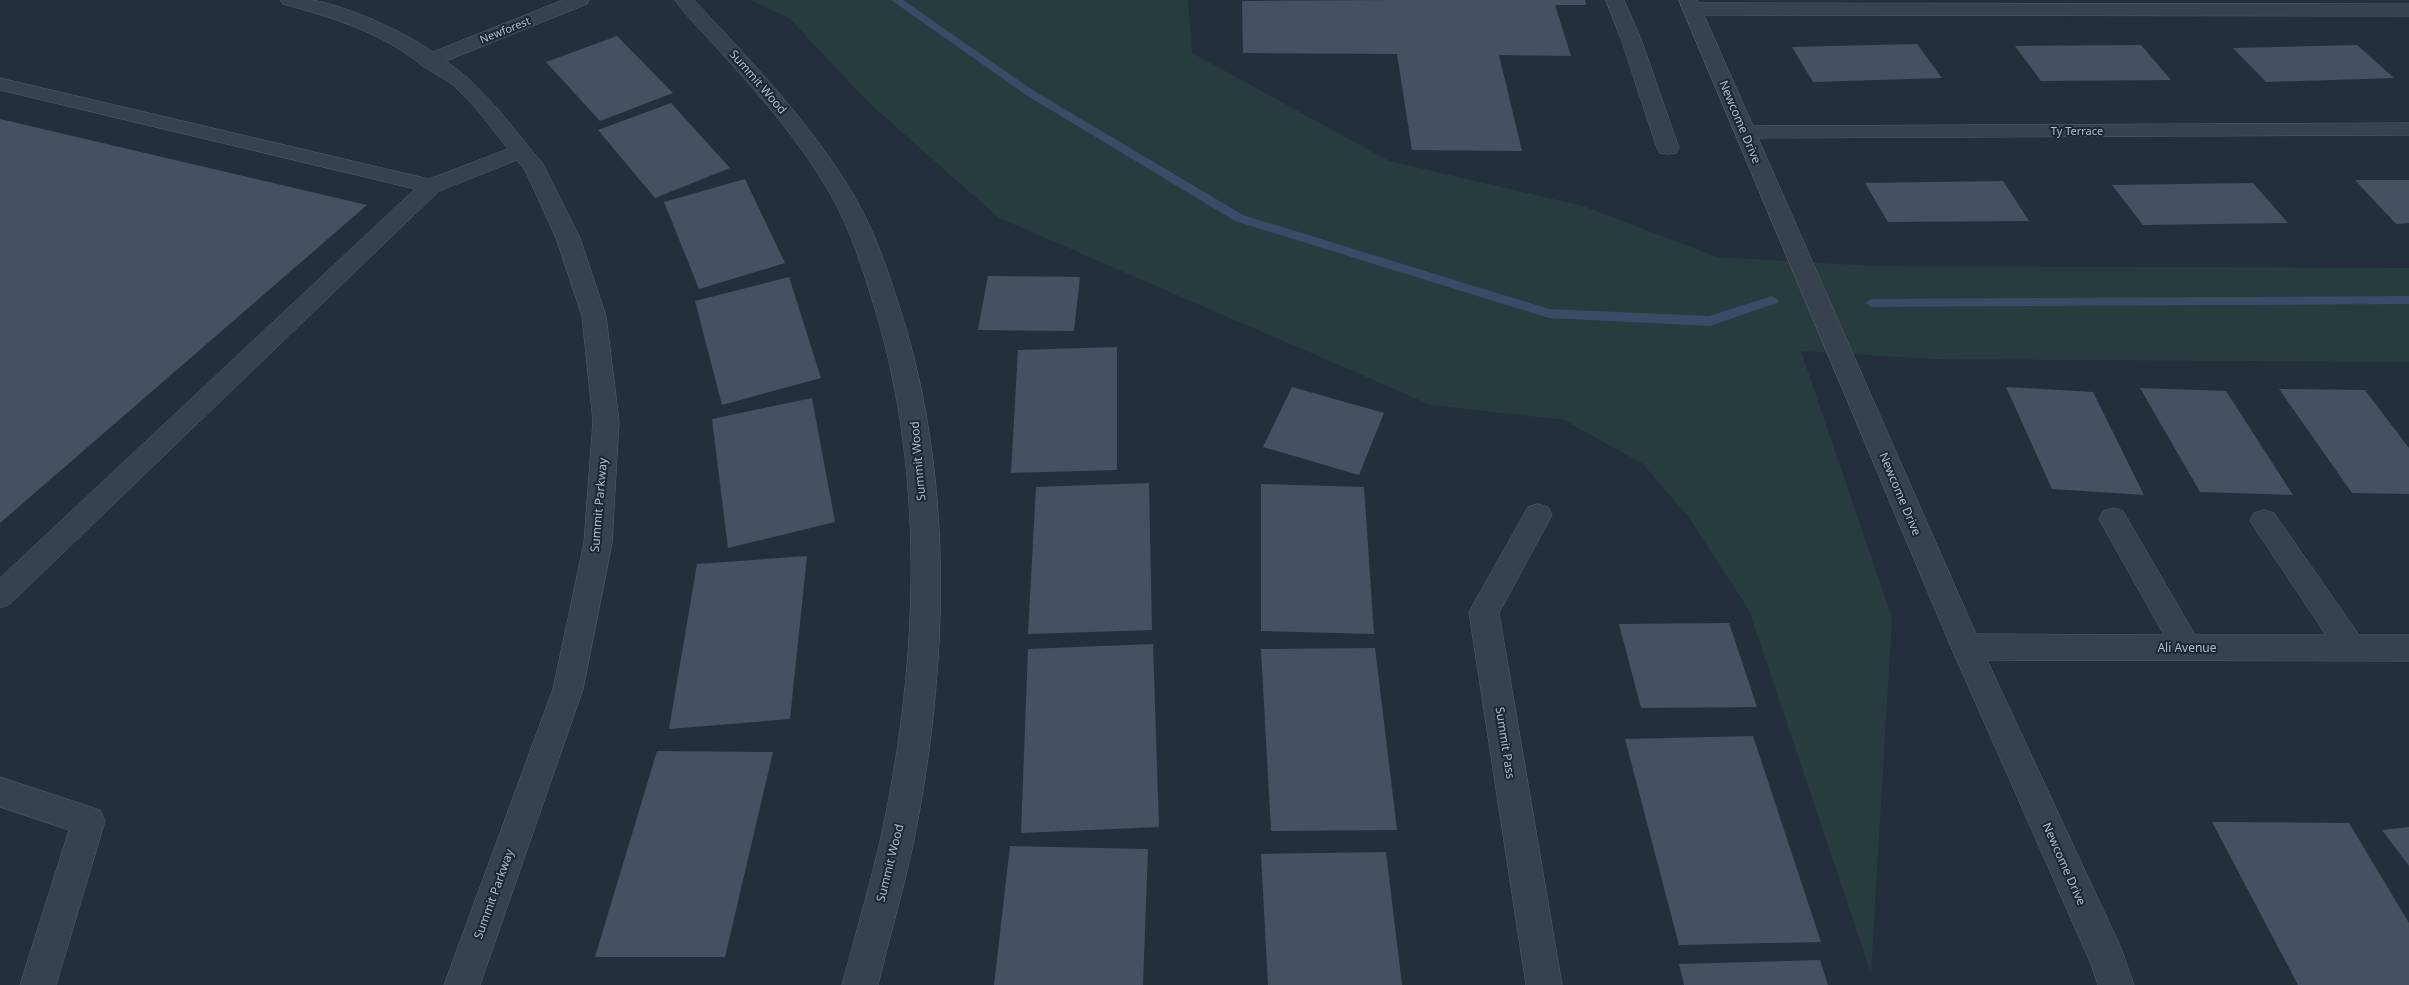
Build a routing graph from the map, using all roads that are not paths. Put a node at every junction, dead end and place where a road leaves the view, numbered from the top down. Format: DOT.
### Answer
graph roads {
  1 [pos="580,0"];
  2 [pos="684,0"];
  3 [pos="1615,0"];
  4 [pos="296,1"];
  5 [pos="1690,4"];
  6 [pos="2182,5"];
  7 [pos="2409,10"];
  8 [pos="430,61"];
  9 [pos="0,84"];
  10 [pos="2409,129"];
  11 [pos="1744,132"];
  12 [pos="1668,148"];
  13 [pos="521,151"];
  14 [pos="431,186"];
  15 [pos="1538,515"];
  16 [pos="2113,519"];
  17 [pos="2264,521"];
  18 [pos="0,596"];
  19 [pos="1966,647"];
  20 [pos="2187,648"];
  21 [pos="2351,648"];
  22 [pos="2409,648"];
  23 [pos="0,792"];
  24 [pos="38,985"];
  25 [pos="462,985"];
  26 [pos="860,985"];
  27 [pos="1544,985"];
  28 [pos="2116,985"];
  1 -- 8 [label="street, Newforest"];
  2 -- 26 [label="street, Summit Wood"];
  3 -- 12 [label="street"];
  4 -- 8 [label="street, Summit Parkway"];
  5 -- 6 [label="street"];
  5 -- 11 [label="street, Newcome Drive"];
  6 -- 7 [label="street"];
  8 -- 13 [label="street, Summit Parkway"];
  9 -- 14 [label="street"];
  10 -- 11 [label="street, Ty Terrace"];
  11 -- 19 [label="street, Newcome Drive"];
  13 -- 14 [label="street"];
  13 -- 25 [label="street, Summit Parkway"];
  14 -- 18 [label="street"];
  15 -- 27 [label="street, Summit Pass"];
  16 -- 20 [label="street"];
  17 -- 21 [label="street"];
  19 -- 20 [label="street, Ali Avenue"];
  19 -- 28 [label="street, Newcome Drive"];
  20 -- 21 [label="street, Ali Avenue"];
  21 -- 22 [label="street, Ali Avenue"];
  23 -- 24 [label="street"];
}
